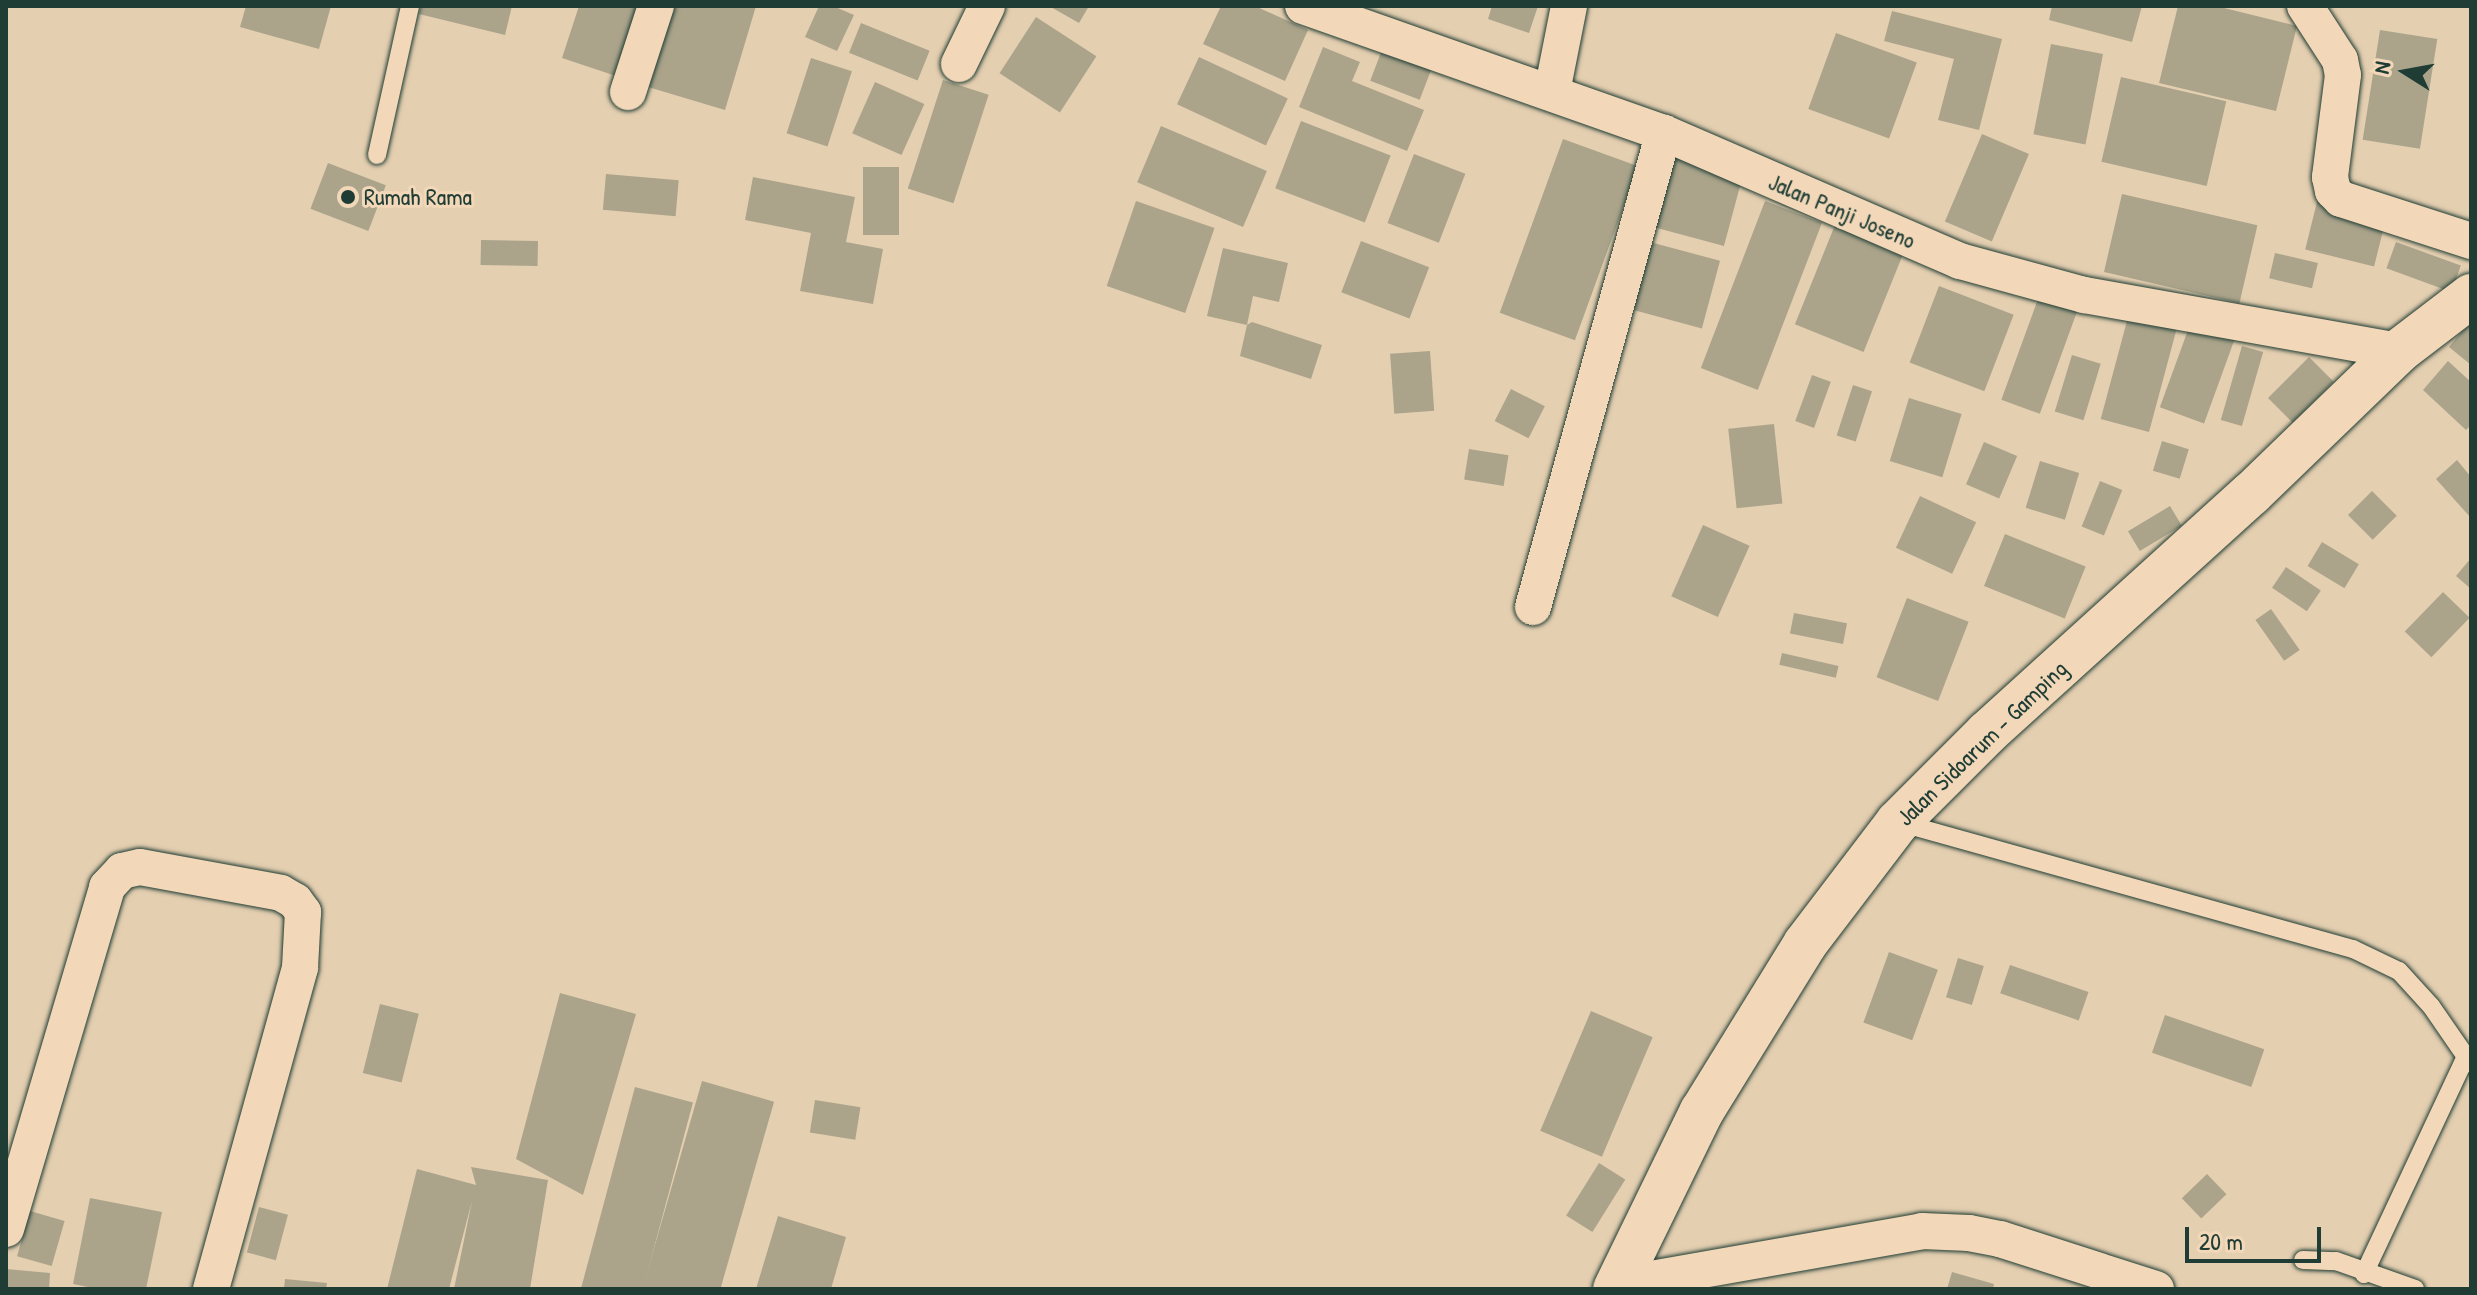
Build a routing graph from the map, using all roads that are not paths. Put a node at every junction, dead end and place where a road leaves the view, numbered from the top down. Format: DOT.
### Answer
graph roads {
  1 [pos="410,6"];
  2 [pos="656,6"];
  3 [pos="987,6"];
  4 [pos="1303,6"];
  5 [pos="1569,6"];
  6 [pos="2305,6"];
  7 [pos="959,64"];
  8 [pos="628,92"];
  9 [pos="1552,92"];
  10 [pos="1664,133"];
  11 [pos="377,155"];
  12 [pos="2471,241"];
  13 [pos="2471,296"];
  14 [pos="2399,351"];
  15 [pos="1533,607"];
  16 [pos="1898,822"];
  17 [pos="2468,1061"];
  18 [pos="6,1229"];
  19 [pos="2303,1260"];
  20 [pos="2364,1274"];
  21 [pos="1616,1287"];
  22 [pos="211,1289"];
  23 [pos="2156,1289"];
  24 [pos="2415,1289"];
  1 -- 11 [label="lane"];
  2 -- 8 [label="street"];
  3 -- 7 [label="street"];
  4 -- 9 [label="street, Jalan Panji Joseno"];
  5 -- 9 [label="street"];
  6 -- 12 [label="street"];
  9 -- 10 [label="street, Jalan Panji Joseno"];
  10 -- 14 [label="street, Jalan Panji Joseno"];
  10 -- 15 [label="street"];
  13 -- 14 [label="main road, Jalan Sidoarum - Gamping"];
  14 -- 16 [label="main road, Jalan Sidoarum - Gamping"];
  16 -- 17 [label="lane"];
  16 -- 21 [label="main road, Jalan Sidoarum - Gamping"];
  17 -- 20 [label="lane"];
  18 -- 22 [label="street"];
  19 -- 20 [label="lane"];
  20 -- 24 [label="lane"];
  21 -- 23 [label="street"];
}
